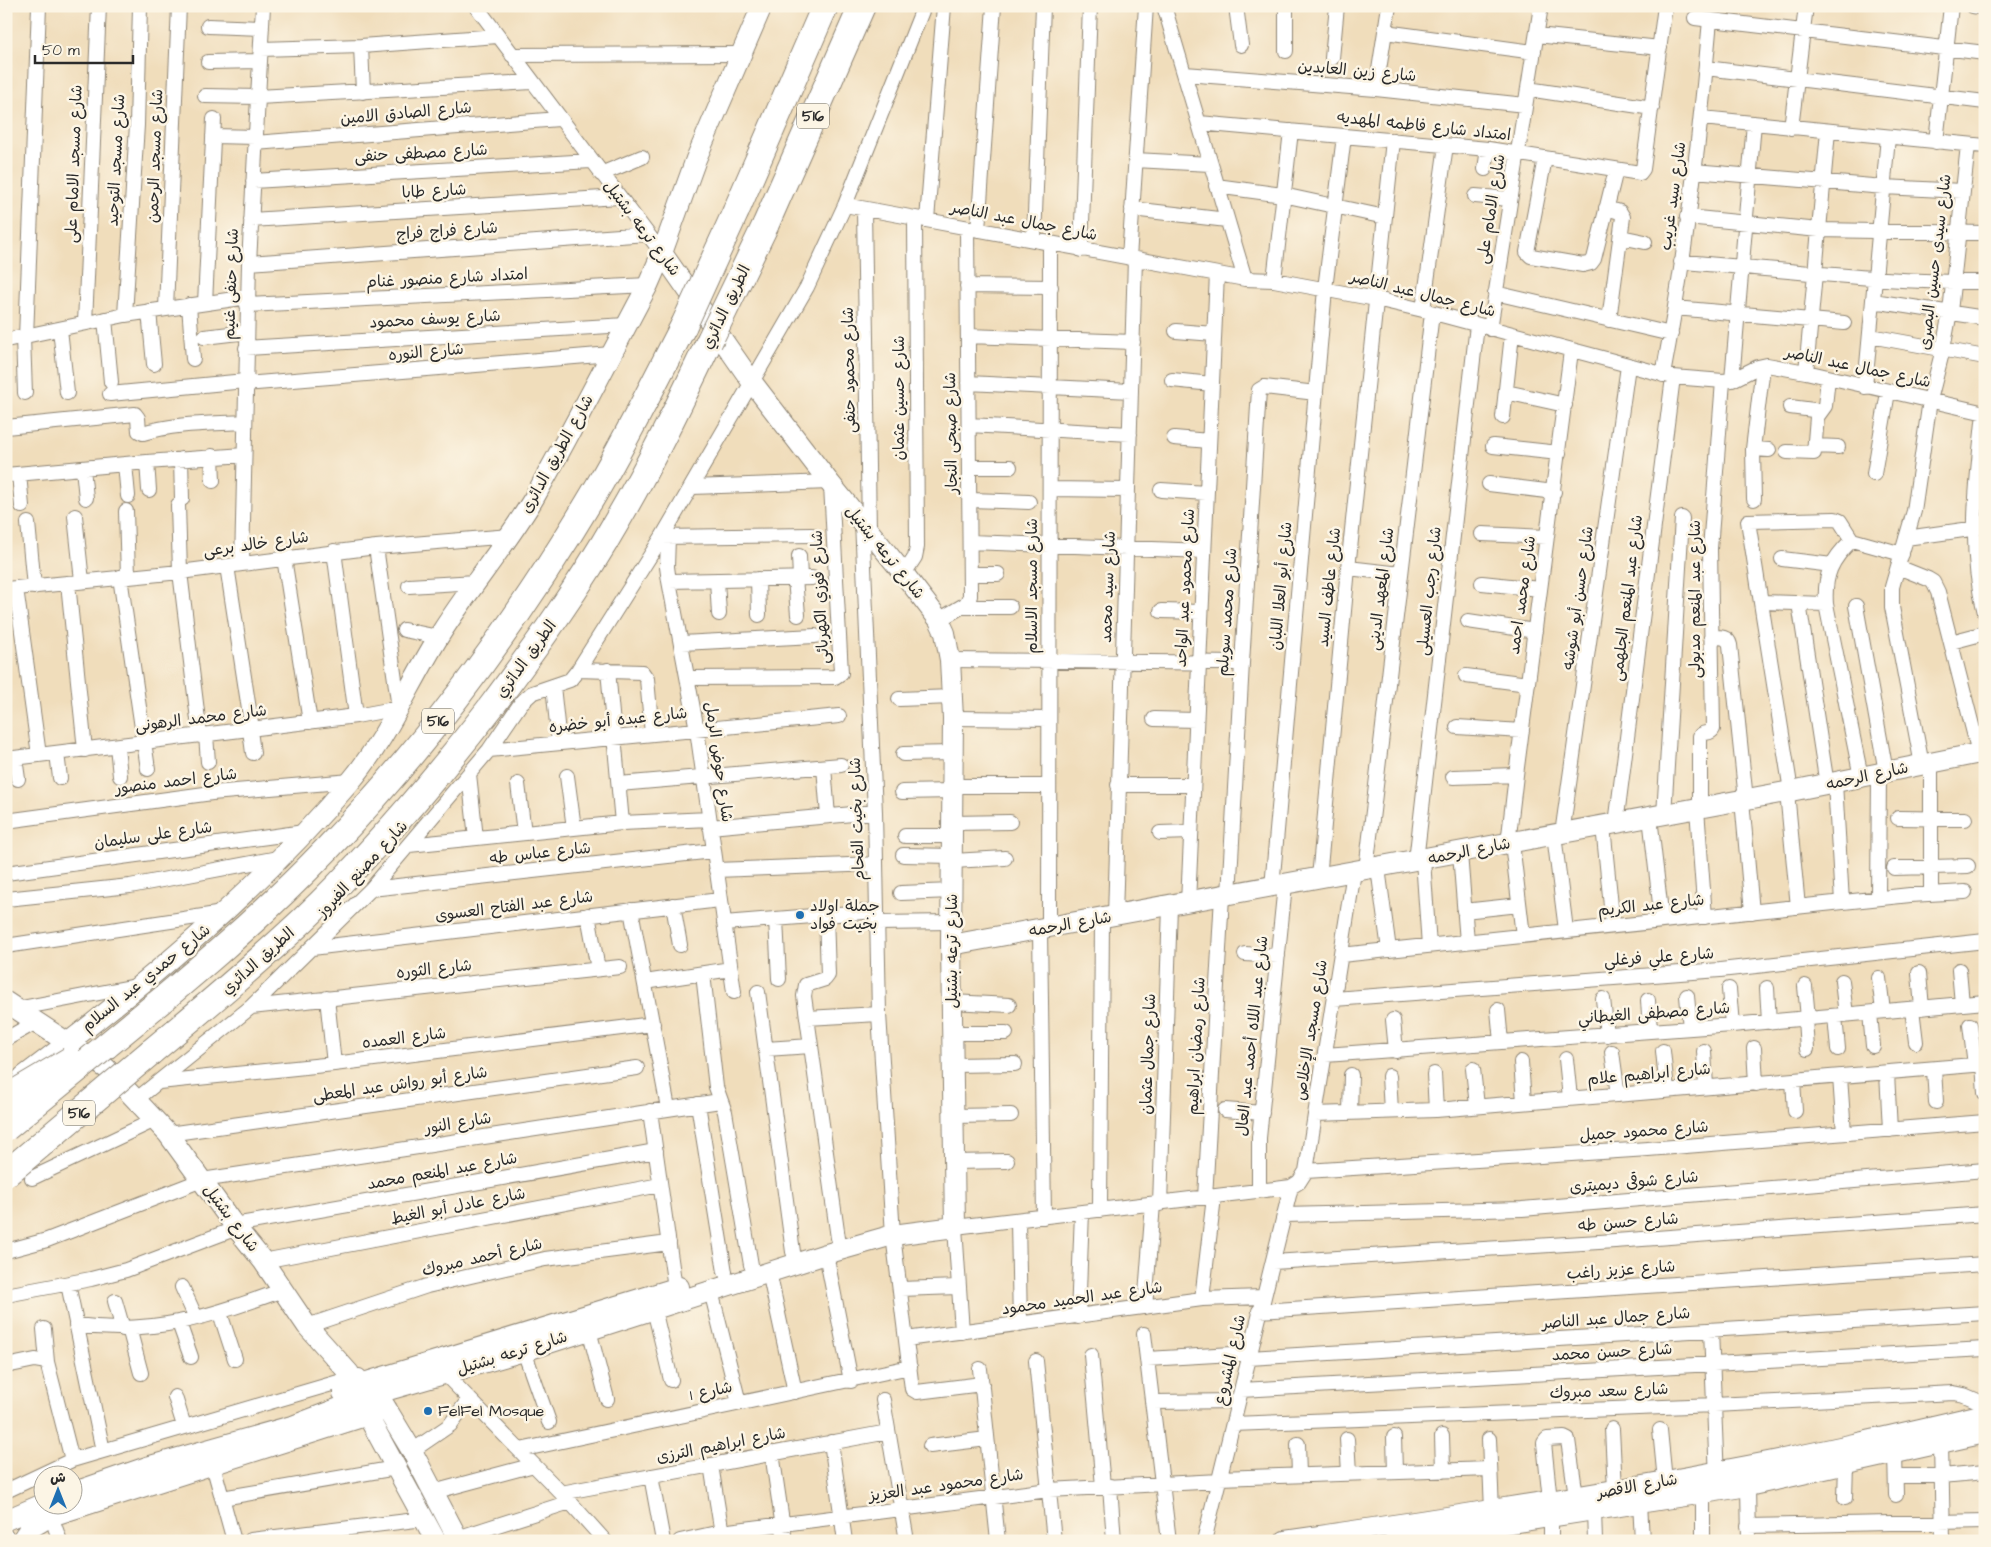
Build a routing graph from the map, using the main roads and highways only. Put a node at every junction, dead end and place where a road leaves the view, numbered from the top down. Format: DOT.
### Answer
graph roads {
  1 [pos="825,6"];
  2 [pos="862,6"];
  3 [pos="106,1057"];
  4 [pos="6,1098"];
  5 [pos="6,1128"];
  6 [pos="6,1174"];
  1 -- 3 [label="highway, الطريق الدائري / 516, bridge"];
  2 -- 6 [label="highway, الطريق الدائري / 516, bridge"];
  3 -- 4 [label="highway, bridge"];
  3 -- 5 [label="highway, الطريق الدائري / 516, bridge"];
}
